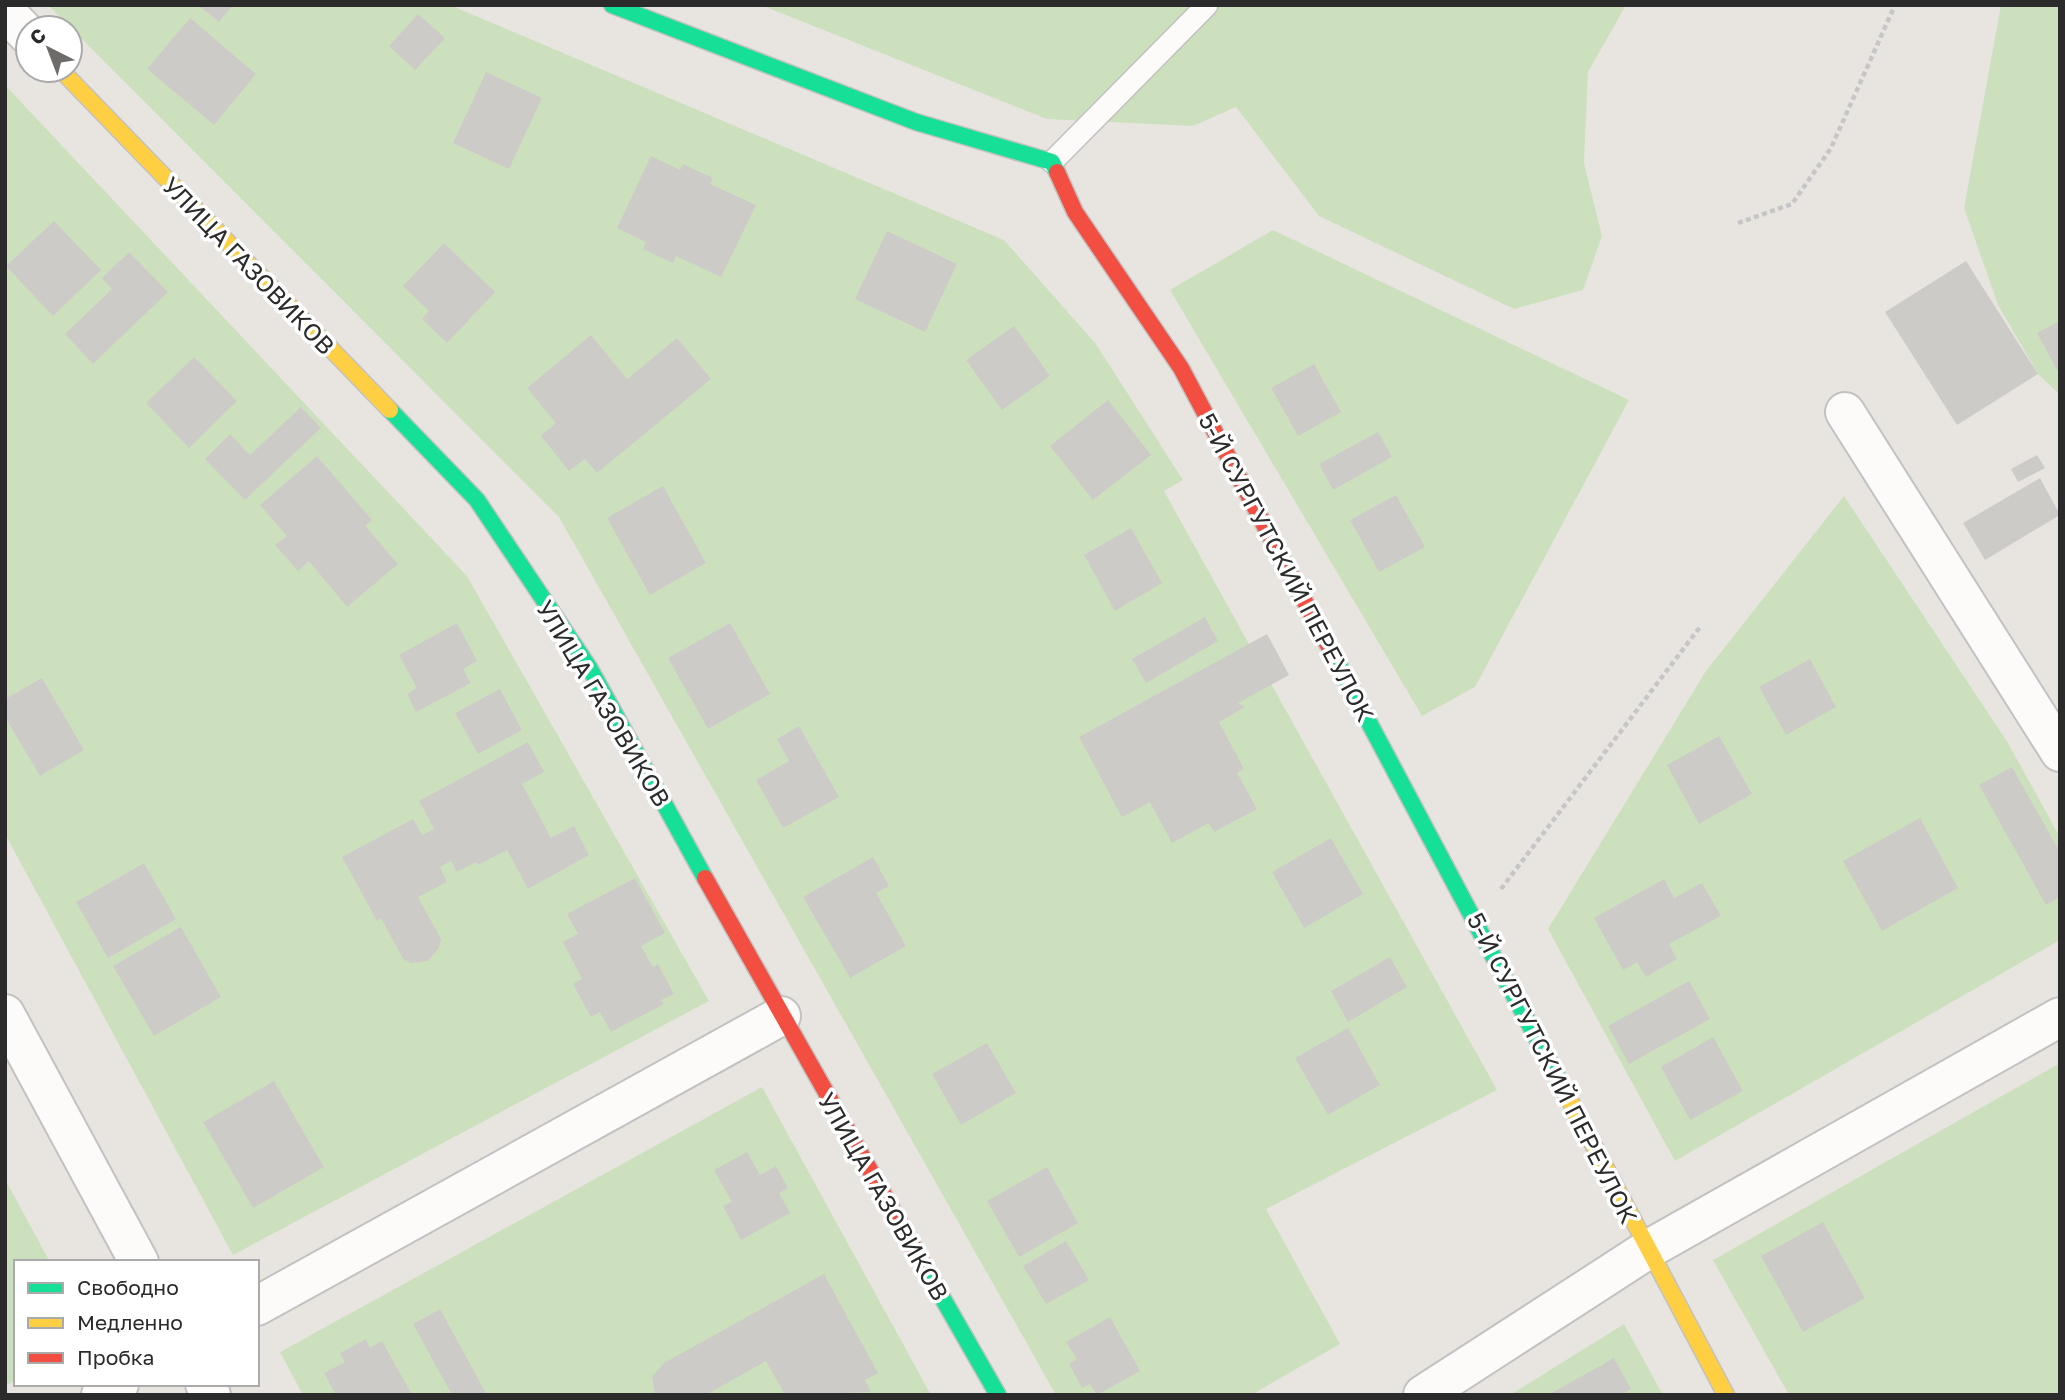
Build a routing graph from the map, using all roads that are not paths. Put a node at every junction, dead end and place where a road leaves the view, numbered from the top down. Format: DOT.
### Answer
graph roads {
  1 [pos="612,5"];
  2 [pos="1207,5"];
  3 [pos="75,84"];
  4 [pos="1052,162"];
  5 [pos="1845,412"];
  6 [pos="2060,752"];
  7 [pos="5,1014"];
  8 [pos="782,1016"];
  9 [pos="2060,1017"];
  10 [pos="1647,1250"];
  11 [pos="138,1260"];
  12 [pos="259,1305"];
  13 [pos="998,1395"];
  14 [pos="1423,1395"];
  15 [pos="1726,1395"];
  1 -- 4 [label="street"];
  2 -- 4 [label="lane"];
  3 -- 8 [label="street, УЛИЦА ГАЗОВИКОВ"];
  4 -- 10 [label="street, 5-Й СУРГУТСКИЙ ПЕРЕУЛОК"];
  5 -- 6 [label="street"];
  7 -- 11 [label="street"];
  8 -- 12 [label="street"];
  8 -- 13 [label="street, УЛИЦА ГАЗОВИКОВ"];
  9 -- 10 [label="street"];
  10 -- 14 [label="street"];
  10 -- 15 [label="street, 5-Й СУРГУТСКИЙ ПЕРЕУЛОК"];
}
